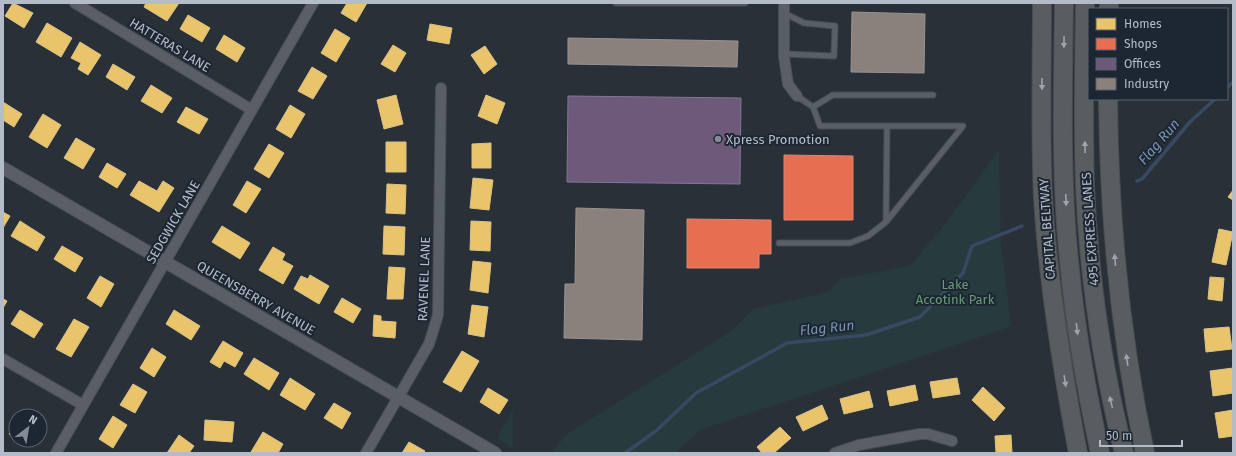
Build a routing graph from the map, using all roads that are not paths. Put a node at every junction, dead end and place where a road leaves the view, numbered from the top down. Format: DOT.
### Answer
graph roads {
  1 [pos="75,3"];
  2 [pos="313,3"];
  3 [pos="616,3"];
  4 [pos="745,3"];
  5 [pos="1042,3"];
  6 [pos="1064,3"];
  7 [pos="1085,3"];
  8 [pos="784,8"];
  9 [pos="784,54"];
  10 [pos="441,88"];
  11 [pos="933,95"];
  12 [pos="797,96"];
  13 [pos="1108,100"];
  14 [pos="813,107"];
  15 [pos="252,110"];
  16 [pos="887,126"];
  17 [pos="3,168"];
  18 [pos="886,222"];
  19 [pos="779,243"];
  20 [pos="165,262"];
  21 [pos="3,359"];
  22 [pos="399,396"];
  23 [pos="83,405"];
  24 [pos="952,440"];
  25 [pos="56,453"];
  26 [pos="366,453"];
  27 [pos="495,453"];
  28 [pos="835,453"];
  29 [pos="1078,453"];
  30 [pos="1100,453"];
  31 [pos="1124,453"];
  32 [pos="1145,453"];
  1 -- 15 [label="street, HATTERAS LANE"];
  2 -- 15 [label="street, SEDGWICK LANE"];
  3 -- 4 [label="lane"];
  5 -- 29 [label="highway, CAPITAL BELTWAY, one-way"];
  6 -- 30 [label="highway, 495 EXPRESS LANES, one-way"];
  31 -- 7 [label="highway, 495 EXPRESS LANES, one-way"];
  8 -- 9 [label="street"];
  8 -- 9 [label="lane"];
  9 -- 12 [label="street"];
  10 -- 22 [label="street, RAVENEL LANE"];
  11 -- 14 [label="lane"];
  12 -- 14 [label="lane"];
  32 -- 13 [label="highway, one-way"];
  14 -- 16 [label="lane"];
  15 -- 20 [label="street, SEDGWICK LANE"];
  16 -- 18 [label="lane"];
  16 -- 18 [label="lane"];
  17 -- 20 [label="street, QUEENSBERRY AVENUE"];
  18 -- 19 [label="lane"];
  20 -- 22 [label="street, QUEENSBERRY AVENUE"];
  20 -- 23 [label="street, SEDGWICK LANE"];
  21 -- 23 [label="street"];
  22 -- 26 [label="street, RAVENEL LANE"];
  22 -- 27 [label="street, QUEENSBERRY AVENUE"];
  23 -- 25 [label="street, SEDGWICK LANE"];
  24 -- 28 [label="street"];
}
